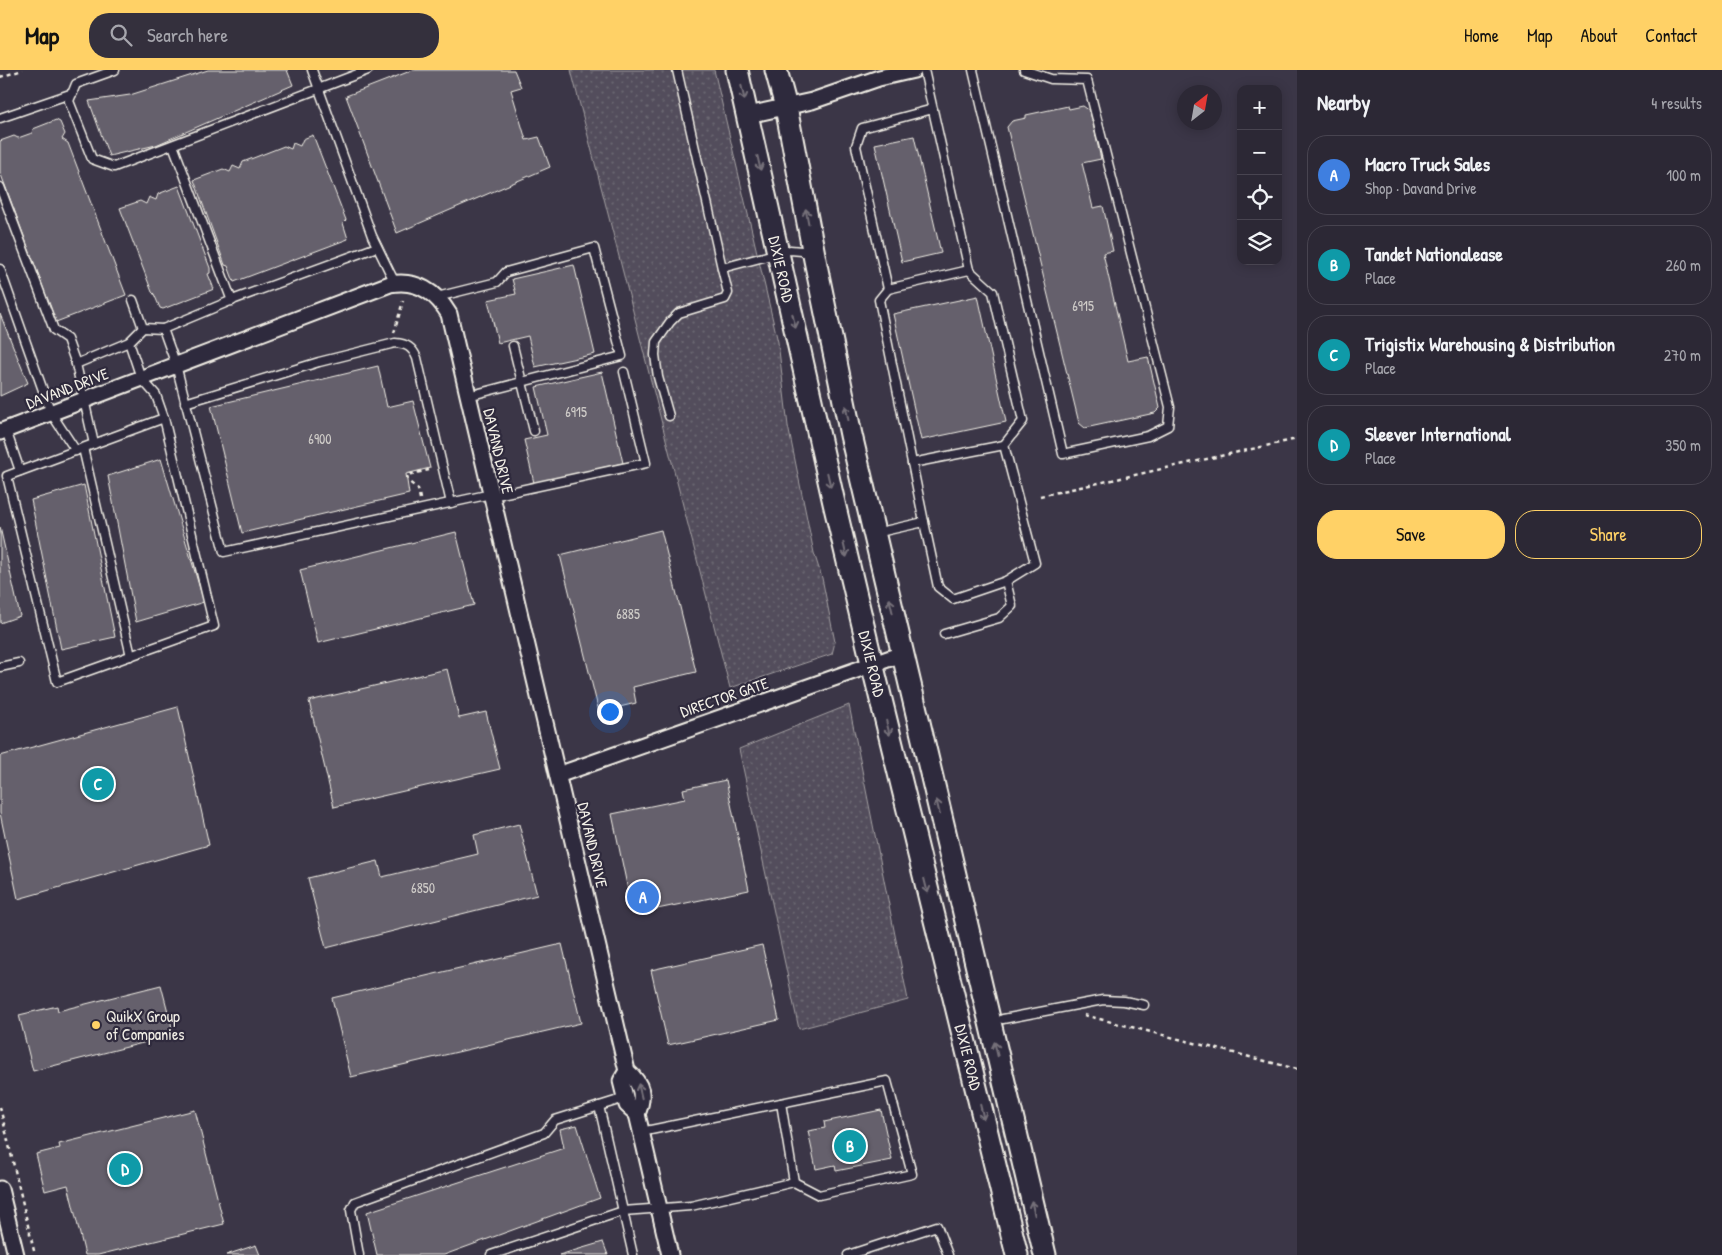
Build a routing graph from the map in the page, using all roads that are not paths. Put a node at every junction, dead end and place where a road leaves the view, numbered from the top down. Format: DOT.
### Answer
graph roads {
  1 [pos="115,70"];
  2 [pos="312,70"];
  3 [pos="368,70"];
  4 [pos="677,70"];
  5 [pos="738,70"];
  6 [pos="776,70"];
  7 [pos="914,70"];
  8 [pos="924,70"];
  9 [pos="973,70"];
  10 [pos="1024,70"];
  11 [pos="319,89"];
  12 [pos="73,93"];
  13 [pos="786,107"];
  14 [pos="933,109"];
  15 [pos="748,115"];
  16 [pos="0,118"];
  17 [pos="173,144"];
  18 [pos="0,187"];
  19 [pos="377,247"];
  20 [pos="778,252"];
  21 [pos="815,260"];
  22 [pos="722,268"];
  23 [pos="0,269"];
  24 [pos="969,270"];
  25 [pos="395,283"];
  26 [pos="888,289"];
  27 [pos="437,297"];
  28 [pos="133,300"];
  29 [pos="232,301"];
  30 [pos="144,328"];
  31 [pos="163,329"];
  32 [pos="129,342"];
  33 [pos="514,346"];
  34 [pos="76,364"];
  35 [pos="176,365"];
  36 [pos="624,372"];
  37 [pos="142,378"];
  38 [pos="522,382"];
  39 [pos="468,396"];
  40 [pos="83,400"];
  41 [pos="185,403"];
  42 [pos="50,413"];
  43 [pos="669,416"];
  44 [pos="164,418"];
  45 [pos="3,431"];
  46 [pos="534,431"];
  47 [pos="94,444"];
  48 [pos="1004,444"];
  49 [pos="79,449"];
  50 [pos="912,463"];
  51 [pos="20,471"];
  52 [pos="3,477"];
  53 [pos="492,495"];
  54 [pos="451,503"];
  55 [pos="924,522"];
  56 [pos="874,533"];
  57 [pos="1006,581"];
  58 [pos="944,634"];
  59 [pos="902,654"];
  60 [pos="131,656"];
  61 [pos="19,663"];
  62 [pos="872,664"];
  63 [pos="0,667"];
  64 [pos="558,775"];
  65 [pos="1144,1005"];
  66 [pos="1003,1019"];
  67 [pos="627,1071"];
  68 [pos="625,1098"];
  69 [pos="782,1103"];
  70 [pos="599,1106"];
  71 [pos="637,1114"];
  72 [pos="642,1132"];
  73 [pos="794,1182"];
  74 [pos="0,1190"];
  75 [pos="658,1208"];
  76 [pos="623,1211"];
  77 [pos="16,1255"];
  78 [pos="359,1255"];
  79 [pos="491,1255"];
  80 [pos="633,1255"];
  81 [pos="670,1255"];
  82 [pos="848,1255"];
  83 [pos="948,1255"];
  84 [pos="1017,1255"];
  85 [pos="1044,1255"];
  1 -- 12 [label="lane"];
  2 -- 11 [label="lane"];
  3 -- 11 [label="lane"];
  4 -- 22 [label="lane"];
  5 -- 15 [label="main road, DIXIE ROAD, one-way"];
  6 -- 13 [label="main road, DIXIE ROAD"];
  7 -- 13 [label="street"];
  8 -- 14 [label="lane"];
  9 -- 10 [label="lane"];
  11 -- 17 [label="lane"];
  11 -- 19 [label="lane"];
  12 -- 16 [label="lane"];
  12 -- 17 [label="lane"];
  13 -- 15 [label="street"];
  21 -- 13 [label="main road, DIXIE ROAD, one-way"];
  14 -- 24 [label="lane"];
  14 -- 26 [label="lane"];
  15 -- 20 [label="main road, DIXIE ROAD, one-way"];
  17 -- 29 [label="lane"];
  18 -- 34 [label="lane"];
  19 -- 25 [label="lane"];
  19 -- 29 [label="lane"];
  20 -- 21 [label="lane"];
  20 -- 22 [label="lane"];
  20 -- 62 [label="main road, DIXIE ROAD, one-way"];
  56 -- 21 [label="main road, DIXIE ROAD, one-way"];
  22 -- 43 [label="lane"];
  23 -- 42 [label="lane"];
  24 -- 26 [label="lane"];
  24 -- 48 [label="lane"];
  25 -- 27 [label="street, DAVAND DRIVE"];
  25 -- 35 [label="street, DAVAND DRIVE"];
  26 -- 50 [label="lane"];
  27 -- 38 [label="lane"];
  27 -- 39 [label="street, DAVAND DRIVE"];
  28 -- 30 [label="lane"];
  29 -- 31 [label="lane"];
  30 -- 31 [label="lane"];
  30 -- 32 [label="lane"];
  31 -- 35 [label="lane"];
  32 -- 34 [label="lane"];
  32 -- 37 [label="lane"];
  33 -- 38 [label="lane"];
  34 -- 40 [label="lane"];
  35 -- 37 [label="street, DAVAND DRIVE"];
  35 -- 41 [label="lane"];
  36 -- 53 [label="lane"];
  37 -- 40 [label="street, DAVAND DRIVE"];
  37 -- 44 [label="lane"];
  38 -- 39 [label="lane"];
  38 -- 46 [label="lane"];
  39 -- 53 [label="street, DAVAND DRIVE"];
  40 -- 42 [label="street, DAVAND DRIVE"];
  40 -- 47 [label="lane"];
  41 -- 54 [label="lane"];
  41 -- 54 [label="lane"];
  42 -- 45 [label="street, DAVAND DRIVE"];
  42 -- 49 [label="lane"];
  44 -- 47 [label="lane"];
  44 -- 60 [label="lane"];
  45 -- 51 [label="lane"];
  47 -- 49 [label="lane"];
  48 -- 50 [label="lane"];
  48 -- 57 [label="lane"];
  49 -- 51 [label="lane"];
  49 -- 60 [label="lane"];
  50 -- 55 [label="lane"];
  51 -- 52 [label="lane"];
  52 -- 60 [label="lane"];
  53 -- 54 [label="lane"];
  53 -- 64 [label="street, DAVAND DRIVE"];
  55 -- 56 [label="lane"];
  55 -- 57 [label="lane"];
  59 -- 56 [label="main road, DIXIE ROAD, one-way"];
  57 -- 58 [label="lane"];
  59 -- 62 [label="street, DIRECTOR GATE"];
  85 -- 59 [label="main road, DIXIE ROAD, one-way"];
  61 -- 63 [label="lane"];
  62 -- 64 [label="street, DIRECTOR GATE"];
  62 -- 84 [label="main road, DIXIE ROAD, one-way"];
  64 -- 67 [label="street, DAVAND DRIVE"];
  65 -- 66 [label="lane"];
  67 -- 68 [label="street, DAVAND DRIVE"];
  71 -- 67 [label="street, DAVAND DRIVE, one-way"];
  68 -- 70 [label="lane"];
  68 -- 71 [label="street, DAVAND DRIVE"];
  69 -- 72 [label="lane"];
  69 -- 73 [label="lane"];
  69 -- 73 [label="lane"];
  70 -- 76 [label="lane"];
  70 -- 78 [label="lane"];
  71 -- 72 [label="street, DAVAND DRIVE"];
  72 -- 75 [label="street, DAVAND DRIVE"];
  73 -- 75 [label="lane"];
  74 -- 77 [label="street"];
  75 -- 76 [label="lane"];
  75 -- 81 [label="street, DAVAND DRIVE"];
  76 -- 79 [label="lane"];
  76 -- 80 [label="lane"];
  82 -- 83 [label="lane"];
}
